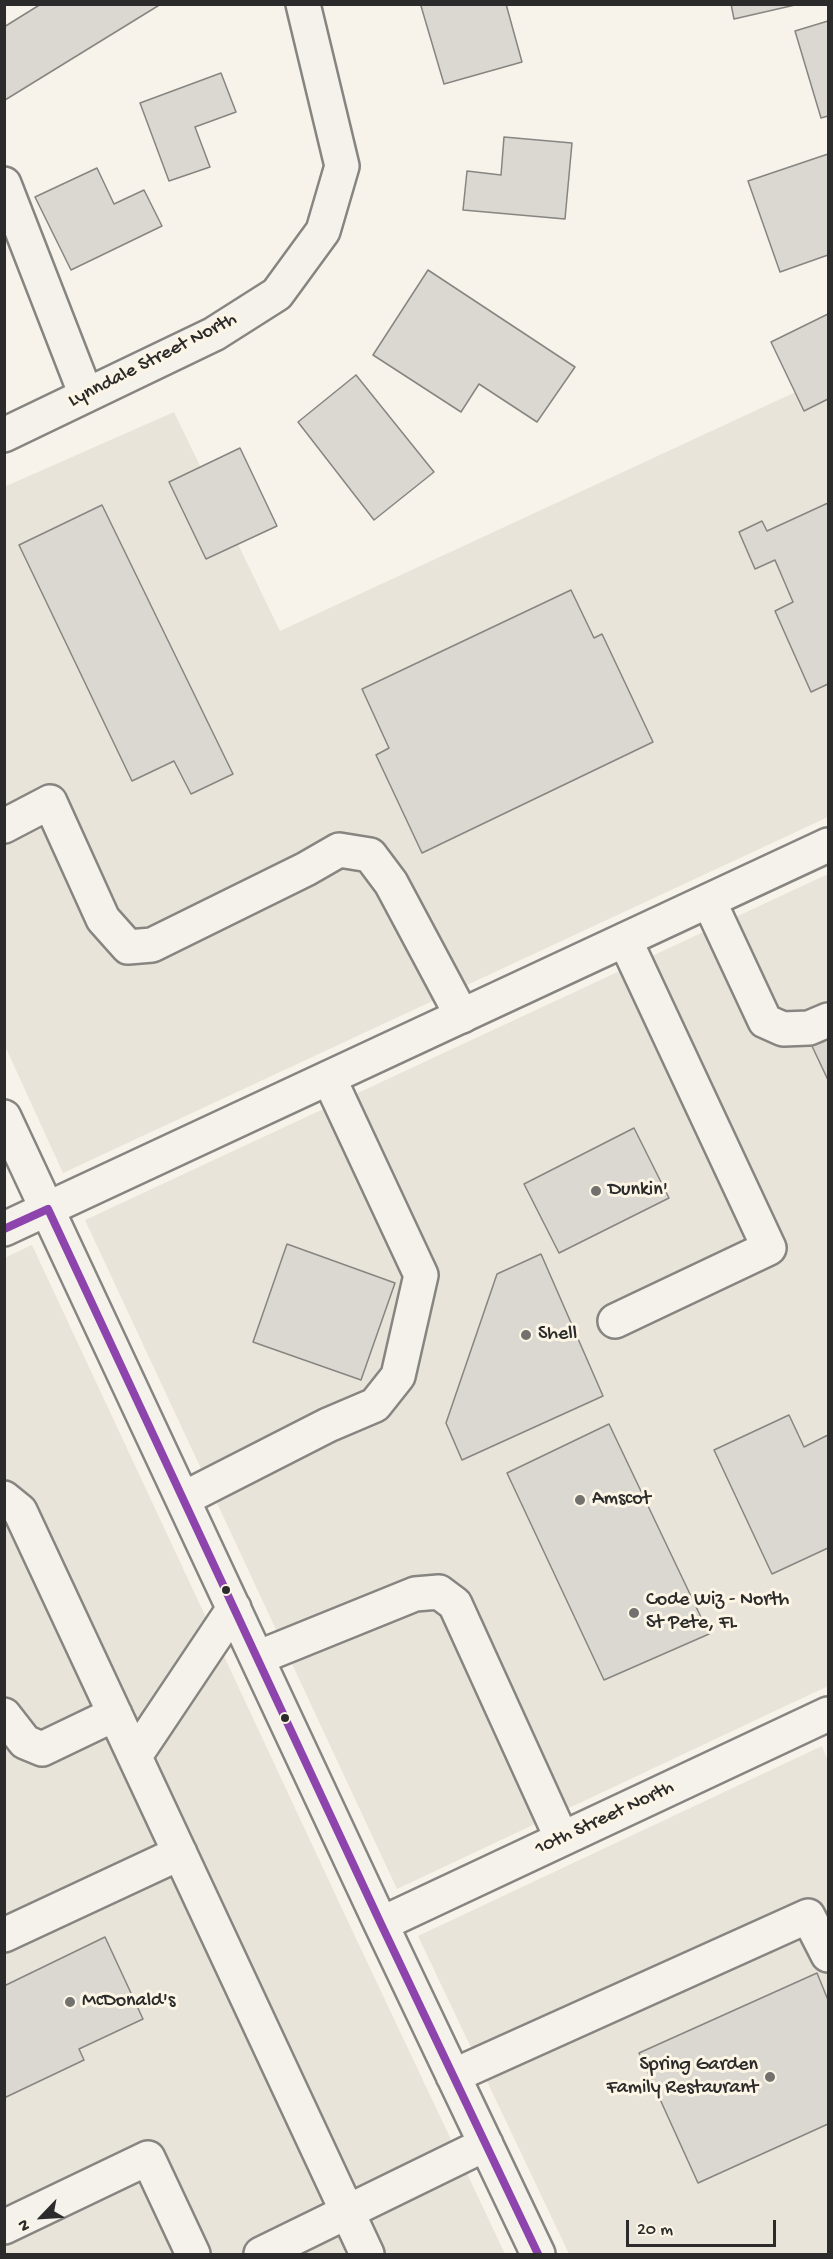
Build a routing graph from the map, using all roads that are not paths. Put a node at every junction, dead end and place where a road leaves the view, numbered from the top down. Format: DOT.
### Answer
graph roads {
  1 [pos="303,4"];
  2 [pos="4,184"];
  3 [pos="86,395"];
  4 [pos="4,435"];
  5 [pos="4,826"];
  6 [pos="828,845"];
  7 [pos="709,901"];
  8 [pos="625,940"];
  9 [pos="462,1016"];
  10 [pos="828,1020"];
  11 [pos="329,1078"];
  12 [pos="4,1117"];
  13 [pos="48,1209"];
  14 [pos="4,1229"];
  15 [pos="615,1320"];
  16 [pos="4,1498"];
  17 [pos="183,1499"];
  18 [pos="234,1608"];
  19 [pos="257,1658"];
  20 [pos="115,1714"];
  21 [pos="828,1714"];
  22 [pos="4,1715"];
  23 [pos="135,1756"];
  24 [pos="562,1839"];
  25 [pos="180,1853"];
  26 [pos="381,1924"];
  27 [pos="4,1935"];
  28 [pos="828,1955"];
  29 [pos="453,2076"];
  30 [pos="486,2144"];
  31 [pos="347,2212"];
  32 [pos="4,2227"];
  33 [pos="193,2254"];
  34 [pos="261,2254"];
  35 [pos="367,2254"];
  36 [pos="538,2254"];
  1 -- 3 [label="street, Lynndale Street North"];
  2 -- 3 [label="street"];
  3 -- 4 [label="street, Lynndale Street North"];
  5 -- 9 [label="street"];
  6 -- 7 [label="street"];
  7 -- 8 [label="street"];
  7 -- 10 [label="street"];
  8 -- 9 [label="street"];
  8 -- 15 [label="street"];
  9 -- 11 [label="street"];
  11 -- 13 [label="street"];
  11 -- 17 [label="street"];
  12 -- 13 [label="street"];
  13 -- 14 [label="street"];
  13 -- 17 [label="street"];
  16 -- 20 [label="street"];
  17 -- 18 [label="street"];
  18 -- 19 [label="street"];
  18 -- 23 [label="street"];
  19 -- 24 [label="street"];
  19 -- 26 [label="street"];
  20 -- 22 [label="street"];
  20 -- 23 [label="street"];
  21 -- 24 [label="street, 10th Street North"];
  23 -- 25 [label="street"];
  24 -- 26 [label="street, 10th Street North"];
  25 -- 27 [label="street"];
  25 -- 31 [label="street"];
  26 -- 29 [label="street"];
  28 -- 29 [label="street"];
  29 -- 30 [label="street"];
  30 -- 31 [label="street"];
  30 -- 36 [label="street"];
  31 -- 34 [label="street"];
  31 -- 35 [label="street"];
  32 -- 33 [label="street"];
}
